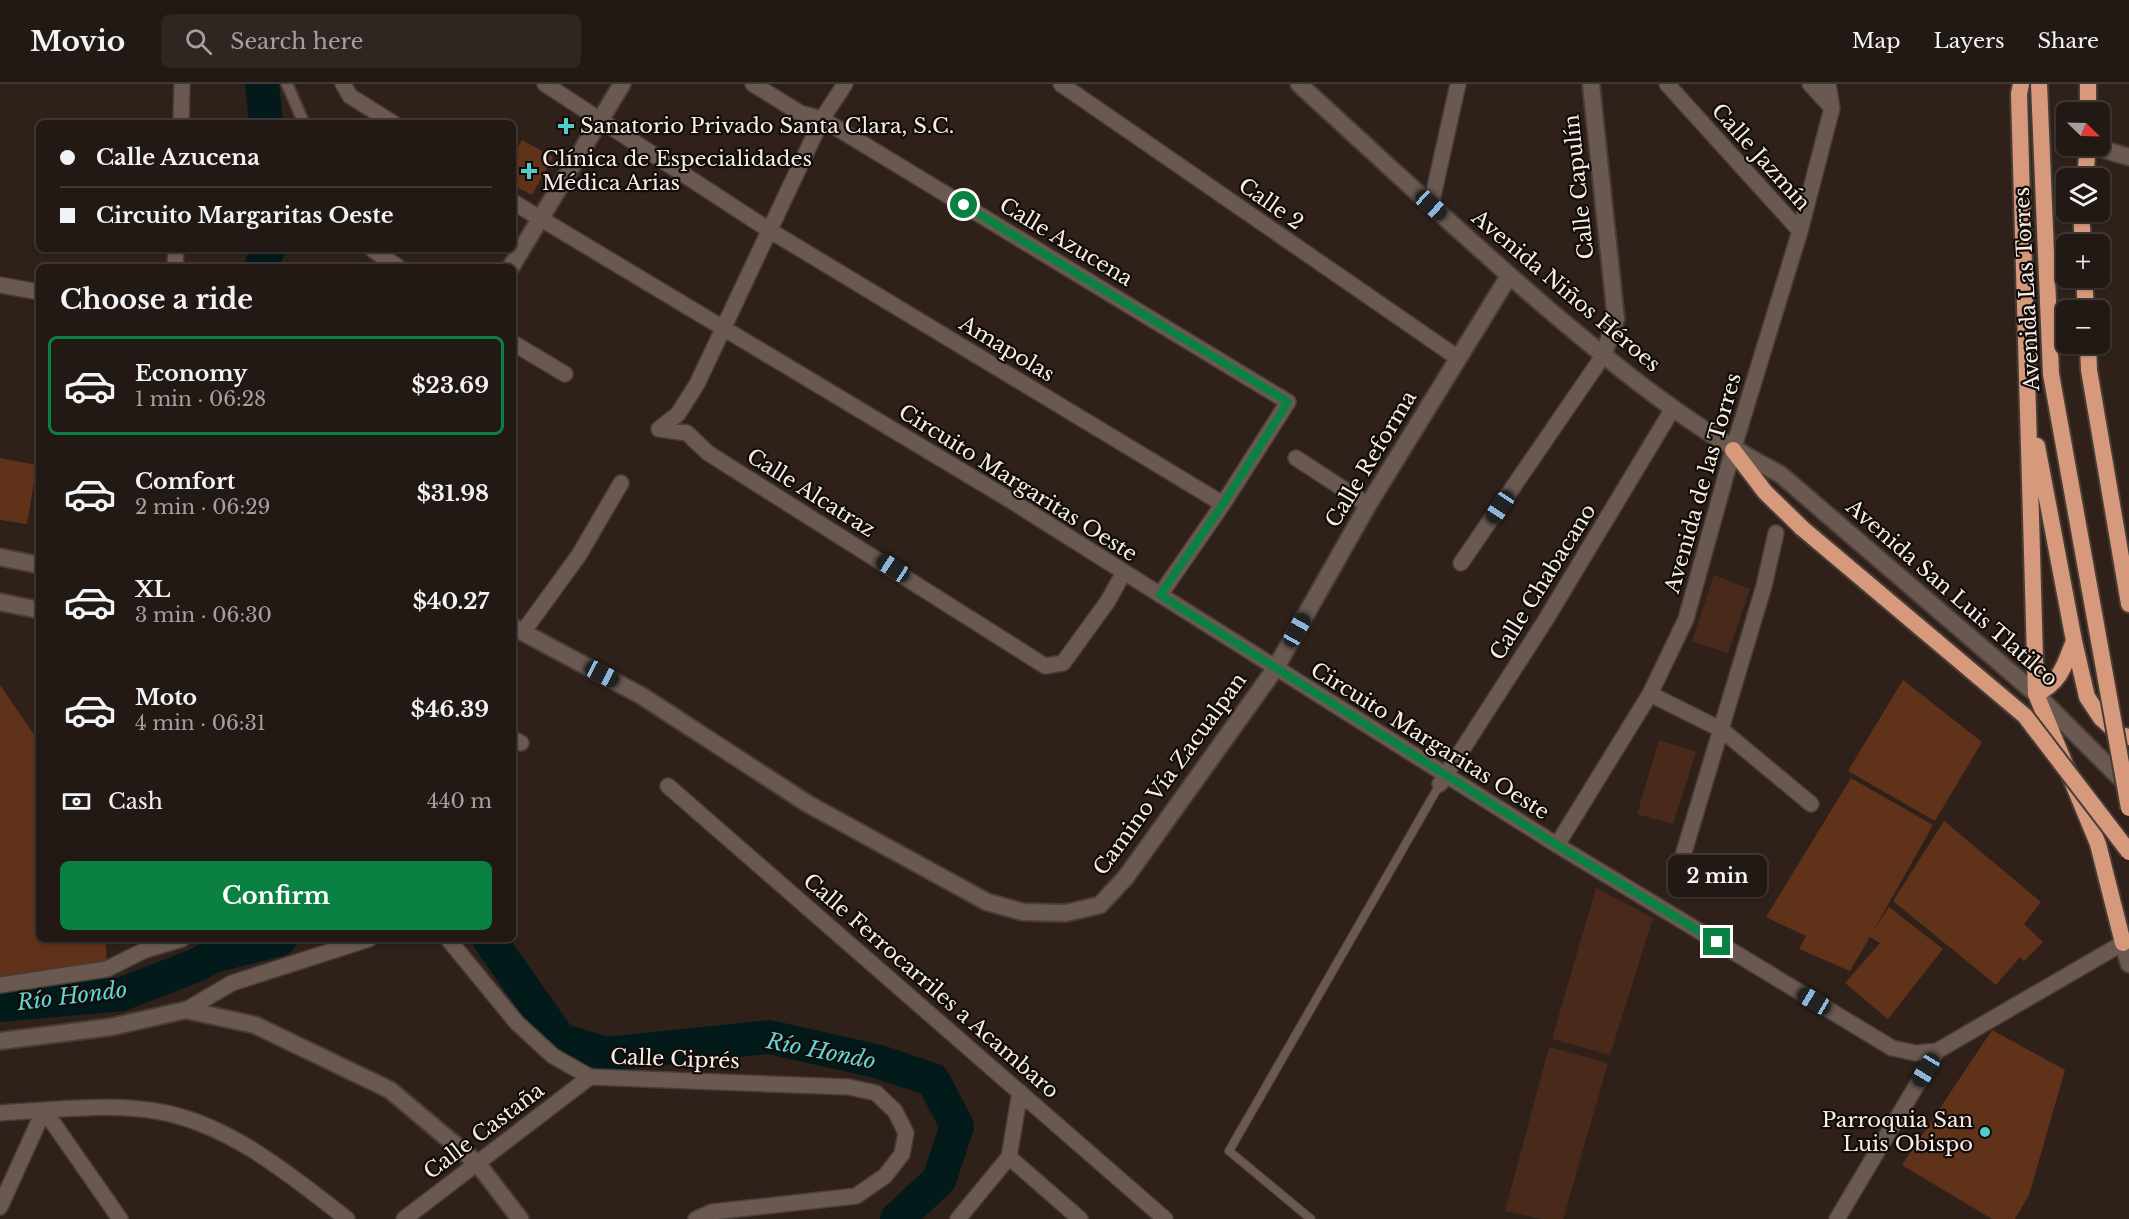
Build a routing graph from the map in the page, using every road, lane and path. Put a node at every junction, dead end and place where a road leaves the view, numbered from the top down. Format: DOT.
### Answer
graph roads {
  1 [pos="182,84"];
  2 [pos="287,84"];
  3 [pos="342,84"];
  4 [pos="544,84"];
  5 [pos="622,84"];
  6 [pos="753,84"];
  7 [pos="845,84"];
  8 [pos="1061,84"];
  9 [pos="1299,84"];
  10 [pos="1458,84"];
  11 [pos="1591,84"];
  12 [pos="1667,84"];
  13 [pos="1810,84"];
  14 [pos="1828,84"];
  15 [pos="2021,84"];
  16 [pos="2039,84"];
  17 [pos="2088,84"];
  18 [pos="2088,102"];
  19 [pos="1832,108"];
  20 [pos="822,119"];
  21 [pos="181,120"];
  22 [pos="303,120"];
  23 [pos="388,120"];
  24 [pos="600,120"];
  25 [pos="2110,152"];
  26 [pos="2129,157"];
  27 [pos="516,204"];
  28 [pos="1431,205"];
  29 [pos="540,218"];
  30 [pos="769,230"];
  31 [pos="1800,231"];
  32 [pos="376,252"];
  33 [pos="394,264"];
  34 [pos="513,264"];
  35 [pos="1509,276"];
  36 [pos="0,285"];
  37 [pos="36,291"];
  38 [pos="723,328"];
  39 [pos="516,345"];
  40 [pos="2088,354"];
  41 [pos="1603,356"];
  42 [pos="1458,358"];
  43 [pos="565,374"];
  44 [pos="2028,394"];
  45 [pos="1672,410"];
  46 [pos="1733,450"];
  47 [pos="1296,458"];
  48 [pos="621,483"];
  49 [pos="1223,504"];
  50 [pos="1368,505"];
  51 [pos="1776,533"];
  52 [pos="0,557"];
  53 [pos="1461,563"];
  54 [pos="36,564"];
  55 [pos="1124,572"];
  56 [pos="1160,595"];
  57 [pos="0,602"];
  58 [pos="2129,604"];
  59 [pos="36,609"];
  60 [pos="518,630"];
  61 [pos="2074,641"];
  62 [pos="1275,669"];
  63 [pos="1650,694"];
  64 [pos="2036,694"];
  65 [pos="1722,730"];
  66 [pos="2129,737"];
  67 [pos="1443,779"];
  68 [pos="668,786"];
  69 [pos="2129,787"];
  70 [pos="1811,804"];
  71 [pos="2129,808"];
  72 [pos="1557,845"];
  73 [pos="2129,852"];
  74 [pos="1681,862"];
  75 [pos="172,942"];
  76 [pos="360,942"];
  77 [pos="450,942"];
  78 [pos="2126,943"];
  79 [pos="2129,964"];
  80 [pos="0,985"];
  81 [pos="186,1010"];
  82 [pos="0,1041"];
  83 [pos="1937,1052"];
  84 [pos="590,1077"];
  85 [pos="1020,1092"];
  86 [pos="44,1110"];
  87 [pos="0,1113"];
  88 [pos="1009,1157"];
  89 [pos="478,1164"];
  90 [pos="0,1207"];
  91 [pos="120,1219"];
  92 [pos="347,1219"];
  93 [pos="404,1219"];
  94 [pos="520,1219"];
  95 [pos="696,1219"];
  96 [pos="958,1219"];
  97 [pos="1080,1219"];
  98 [pos="1164,1219"];
  99 [pos="1311,1219"];
  100 [pos="1837,1219"];
  1 -- 21 [label="street"];
  2 -- 22 [label="street"];
  3 -- 23 [label="street"];
  4 -- 24 [label="street, Amapolas"];
  5 -- 24 [label="street"];
  6 -- 20 [label="street, Calle Azucena"];
  7 -- 20 [label="street"];
  8 -- 42 [label="street, Calle 2"];
  9 -- 28 [label="street, Avenida Niños Héroes"];
  10 -- 28 [label="street"];
  11 -- 41 [label="street, Calle Capulín"];
  12 -- 31 [label="street, Calle Jazmín"];
  13 -- 19 [label="street"];
  14 -- 19 [label="street"];
  15 -- 44 [label="highway"];
  16 -- 71 [label="highway, Avenida Las Torres, bridge"];
  17 -- 18 [label="highway"];
  19 -- 31 [label="street, Avenida de las Torres"];
  20 -- 30 [label="street"];
  20 -- 49 [label="street, Calle Azucena"];
  24 -- 29 [label="street"];
  24 -- 30 [label="street, Amapolas"];
  25 -- 26 [label="street"];
  27 -- 29 [label="street, Circuito Margaritas Oeste"];
  28 -- 35 [label="street, Avenida Niños Héroes"];
  29 -- 34 [label="street"];
  29 -- 38 [label="street, Circuito Margaritas Oeste"];
  30 -- 38 [label="street"];
  30 -- 49 [label="street, Amapolas"];
  31 -- 46 [label="street, Avenida de las Torres"];
  32 -- 33 [label="street"];
  35 -- 41 [label="street, Avenida Niños Héroes"];
  35 -- 42 [label="street, Calle Reforma"];
  36 -- 37 [label="street"];
  38 -- 55 [label="street, Circuito Margaritas Oeste"];
  38 -- 55 [label="street, Calle Alcatraz"];
  39 -- 43 [label="street"];
  40 -- 58 [label="highway"];
  41 -- 45 [label="street, Avenida Niños Héroes"];
  41 -- 53 [label="street"];
  42 -- 50 [label="street, Calle Reforma"];
  44 -- 61 [label="highway"];
  44 -- 64 [label="highway"];
  45 -- 46 [label="street, Avenida Niños Héroes"];
  45 -- 67 [label="street, Calle Chabacano"];
  46 -- 63 [label="street, Avenida de las Torres"];
  46 -- 64 [label="street, Avenida San Luis Tlatilco"];
  46 -- 73 [label="highway, bridge"];
  47 -- 50 [label="street"];
  48 -- 60 [label="street"];
  49 -- 56 [label="street"];
  50 -- 62 [label="street, Calle Reforma"];
  51 -- 65 [label="street"];
  52 -- 54 [label="street"];
  55 -- 56 [label="street, Circuito Margaritas Oeste"];
  56 -- 62 [label="street, Circuito Margaritas Oeste"];
  57 -- 59 [label="street"];
  60 -- 62 [label="street, Camino Vía Zacualpan"];
  61 -- 64 [label="highway"];
  61 -- 66 [label="highway"];
  62 -- 67 [label="street, Circuito Margaritas Oeste"];
  63 -- 65 [label="street"];
  63 -- 72 [label="street, Avenida de las Torres"];
  64 -- 69 [label="street, Avenida San Luis Tlatilco"];
  64 -- 78 [label="highway"];
  65 -- 70 [label="street"];
  65 -- 74 [label="street"];
  67 -- 72 [label="street, Circuito Margaritas Oeste"];
  67 -- 99 [label="lane"];
  68 -- 85 [label="street, Calle Ferrocarriles a Acambaro"];
  72 -- 83 [label="street, Circuito Margaritas Oeste"];
  75 -- 80 [label="street"];
  76 -- 81 [label="street"];
  77 -- 84 [label="street, Calle Ciprés"];
  78 -- 79 [label="street"];
  78 -- 83 [label="street"];
  81 -- 82 [label="street"];
  81 -- 89 [label="street"];
  83 -- 100 [label="street"];
  84 -- 89 [label="street, Calle Castaña"];
  84 -- 95 [label="street, Calle Ciprés"];
  85 -- 88 [label="street"];
  85 -- 98 [label="street, Calle Ferrocarriles a Acambaro"];
  86 -- 87 [label="street"];
  86 -- 90 [label="street"];
  86 -- 91 [label="street"];
  86 -- 92 [label="street"];
  88 -- 96 [label="street"];
  88 -- 97 [label="street"];
  89 -- 93 [label="street, Calle Castaña"];
  89 -- 94 [label="street"];
}
